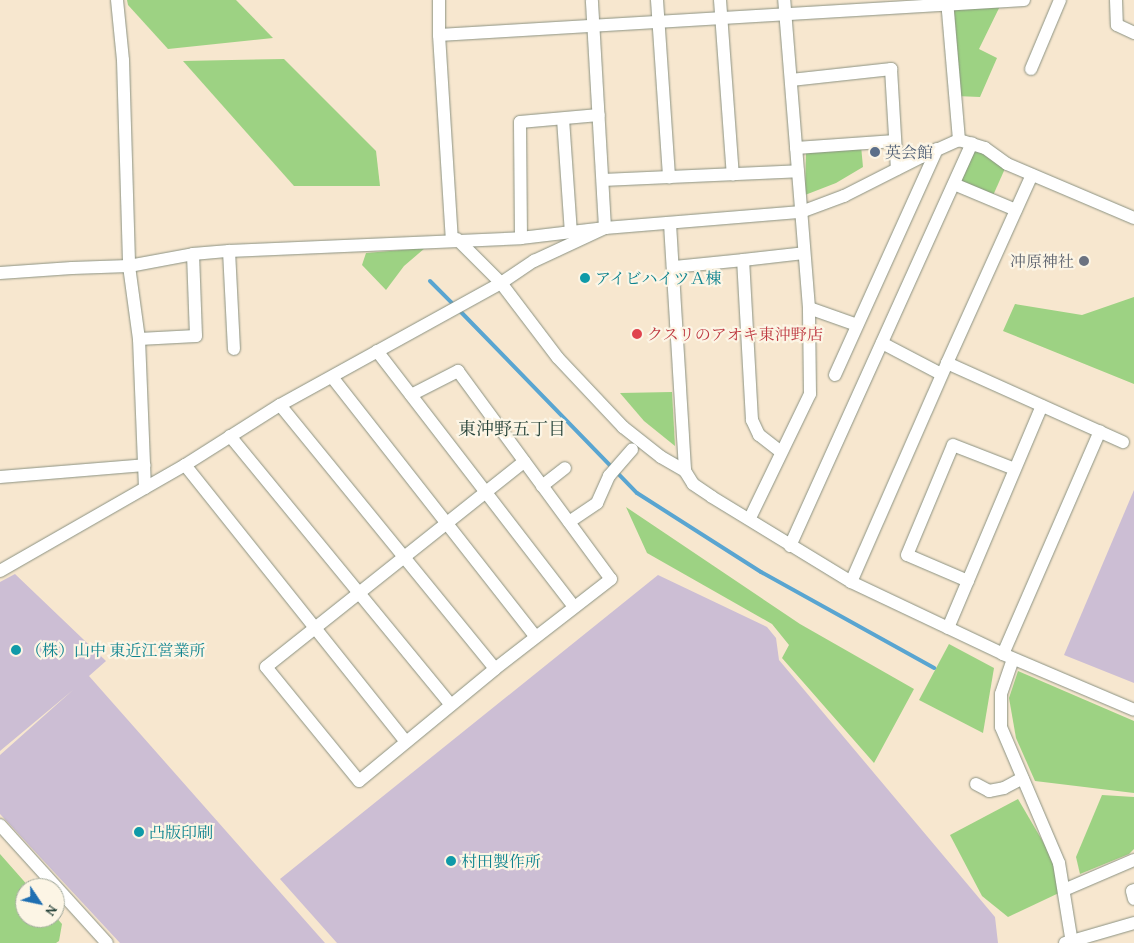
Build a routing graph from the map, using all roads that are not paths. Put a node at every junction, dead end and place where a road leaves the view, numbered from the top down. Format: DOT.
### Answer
graph roads {
  1 [pos="118,0"];
  2 [pos="440,0"];
  3 [pos="592,0"];
  4 [pos="657,0"];
  5 [pos="720,0"];
  6 [pos="784,0"];
  7 [pos="1024,0"];
  8 [pos="1060,0"];
  9 [pos="1116,0"];
  10 [pos="948,2"];
  11 [pos="785,14"];
  12 [pos="721,18"];
  13 [pos="659,22"];
  14 [pos="595,27"];
  15 [pos="1134,32"];
  16 [pos="440,35"];
  17 [pos="1031,69"];
  18 [pos="791,80"];
  19 [pos="599,115"];
  20 [pos="563,118"];
  21 [pos="959,140"];
  22 [pos="895,141"];
  23 [pos="972,143"];
  24 [pos="796,148"];
  25 [pos="938,149"];
  26 [pos="897,169"];
  27 [pos="798,171"];
  28 [pos="733,175"];
  29 [pos="1032,175"];
  30 [pos="669,178"];
  31 [pos="602,180"];
  32 [pos="954,184"];
  33 [pos="1016,210"];
  34 [pos="801,212"];
  35 [pos="1134,218"];
  36 [pos="670,224"];
  37 [pos="605,228"];
  38 [pos="571,232"];
  39 [pos="521,238"];
  40 [pos="454,239"];
  41 [pos="229,251"];
  42 [pos="804,253"];
  43 [pos="193,254"];
  44 [pos="743,260"];
  45 [pos="129,266"];
  46 [pos="673,267"];
  47 [pos="0,273"];
  48 [pos="501,283"];
  49 [pos="809,308"];
  50 [pos="857,326"];
  51 [pos="139,339"];
  52 [pos="882,343"];
  53 [pos="234,349"];
  54 [pos="377,351"];
  55 [pos="944,368"];
  56 [pos="835,375"];
  57 [pos="332,377"];
  58 [pos="412,395"];
  59 [pos="280,405"];
  60 [pos="1042,406"];
  61 [pos="1100,431"];
  62 [pos="230,436"];
  63 [pos="1124,442"];
  64 [pos="632,450"];
  65 [pos="781,452"];
  66 [pos="524,462"];
  67 [pos="184,465"];
  68 [pos="145,466"];
  69 [pos="565,468"];
  70 [pos="1015,469"];
  71 [pos="685,470"];
  72 [pos="0,477"];
  73 [pos="542,486"];
  74 [pos="145,488"];
  75 [pos="486,492"];
  76 [pos="750,518"];
  77 [pos="569,522"];
  78 [pos="446,524"];
  79 [pos="790,546"];
  80 [pos="404,557"];
  81 [pos="0,571"];
  82 [pos="968,580"];
  83 [pos="851,582"];
  84 [pos="359,593"];
  85 [pos="574,608"];
  86 [pos="315,628"];
  87 [pos="948,628"];
  88 [pos="536,638"];
  89 [pos="1008,656"];
  90 [pos="495,669"];
  91 [pos="451,705"];
  92 [pos="1134,710"];
  93 [pos="406,742"];
  94 [pos="1023,778"];
  95 [pos="976,784"];
  96 [pos="0,825"];
  97 [pos="1134,860"];
  98 [pos="1064,890"];
  99 [pos="1134,890"];
  100 [pos="1134,898"];
  101 [pos="1134,923"];
  102 [pos="1069,942"];
  103 [pos="107,943"];
  1 -- 45 [label="street"];
  2 -- 16 [label="street"];
  3 -- 14 [label="street"];
  4 -- 13 [label="street"];
  5 -- 12 [label="street"];
  6 -- 11 [label="street"];
  7 -- 10 [label="street"];
  8 -- 17 [label="street"];
  9 -- 15 [label="street"];
  10 -- 11 [label="street"];
  10 -- 21 [label="street"];
  11 -- 12 [label="street"];
  11 -- 18 [label="street"];
  12 -- 13 [label="street"];
  12 -- 28 [label="street"];
  13 -- 14 [label="street"];
  13 -- 30 [label="street"];
  14 -- 16 [label="street"];
  14 -- 19 [label="street"];
  16 -- 40 [label="street"];
  18 -- 22 [label="street"];
  18 -- 24 [label="street"];
  19 -- 20 [label="street"];
  19 -- 31 [label="street"];
  20 -- 38 [label="street"];
  20 -- 39 [label="street"];
  21 -- 23 [label="street"];
  21 -- 25 [label="street"];
  22 -- 24 [label="street"];
  22 -- 26 [label="street"];
  23 -- 29 [label="street"];
  23 -- 32 [label="street"];
  24 -- 27 [label="street"];
  25 -- 26 [label="street"];
  25 -- 50 [label="street"];
  26 -- 34 [label="street"];
  27 -- 28 [label="street"];
  27 -- 34 [label="street"];
  28 -- 30 [label="street"];
  29 -- 33 [label="street"];
  29 -- 35 [label="street"];
  30 -- 31 [label="street"];
  31 -- 37 [label="street"];
  32 -- 33 [label="street"];
  32 -- 52 [label="street"];
  33 -- 55 [label="street"];
  34 -- 36 [label="street"];
  34 -- 42 [label="street"];
  36 -- 37 [label="street"];
  36 -- 46 [label="street"];
  37 -- 38 [label="street"];
  37 -- 48 [label="street"];
  38 -- 39 [label="street"];
  39 -- 40 [label="street"];
  40 -- 41 [label="street"];
  40 -- 48 [label="street"];
  41 -- 43 [label="street"];
  41 -- 53 [label="street"];
  42 -- 44 [label="street"];
  42 -- 49 [label="street"];
  43 -- 45 [label="street"];
  43 -- 51 [label="street"];
  44 -- 46 [label="street"];
  44 -- 65 [label="street"];
  45 -- 47 [label="street"];
  45 -- 51 [label="street"];
  46 -- 71 [label="street"];
  48 -- 54 [label="street"];
  48 -- 71 [label="street"];
  49 -- 50 [label="street"];
  49 -- 65 [label="street"];
  50 -- 56 [label="street"];
  51 -- 68 [label="street"];
  52 -- 55 [label="street"];
  52 -- 79 [label="street"];
  54 -- 57 [label="street"];
  54 -- 58 [label="street"];
  55 -- 60 [label="street"];
  55 -- 83 [label="street"];
  57 -- 59 [label="street"];
  57 -- 78 [label="street"];
  58 -- 66 [label="street"];
  58 -- 75 [label="street"];
  59 -- 62 [label="street"];
  59 -- 80 [label="street"];
  60 -- 61 [label="street"];
  60 -- 70 [label="street"];
  61 -- 63 [label="street"];
  61 -- 89 [label="street"];
  62 -- 67 [label="street"];
  62 -- 84 [label="street"];
  64 -- 77 [label="street"];
  65 -- 76 [label="street"];
  66 -- 73 [label="street"];
  66 -- 75 [label="street"];
  67 -- 74 [label="street"];
  67 -- 86 [label="street"];
  68 -- 72 [label="street"];
  68 -- 74 [label="street"];
  69 -- 73 [label="street"];
  70 -- 82 [label="street"];
  70 -- 82 [label="street"];
  71 -- 76 [label="street"];
  73 -- 77 [label="street"];
  74 -- 81 [label="street"];
  75 -- 78 [label="street"];
  75 -- 85 [label="street"];
  76 -- 79 [label="street"];
  77 -- 85 [label="street"];
  78 -- 80 [label="street"];
  78 -- 88 [label="street"];
  79 -- 83 [label="street"];
  80 -- 84 [label="street"];
  80 -- 90 [label="street"];
  82 -- 87 [label="street"];
  83 -- 87 [label="street"];
  84 -- 86 [label="street"];
  84 -- 91 [label="street"];
  85 -- 88 [label="street"];
  86 -- 93 [label="street"];
  86 -- 93 [label="street"];
  87 -- 89 [label="street"];
  88 -- 90 [label="street"];
  89 -- 92 [label="street"];
  89 -- 94 [label="street"];
  90 -- 91 [label="street"];
  91 -- 93 [label="street"];
  94 -- 95 [label="street"];
  94 -- 98 [label="street"];
  96 -- 103 [label="street"];
  97 -- 98 [label="street"];
  98 -- 102 [label="street"];
  99 -- 100 [label="street"];
  101 -- 102 [label="street"];
}
